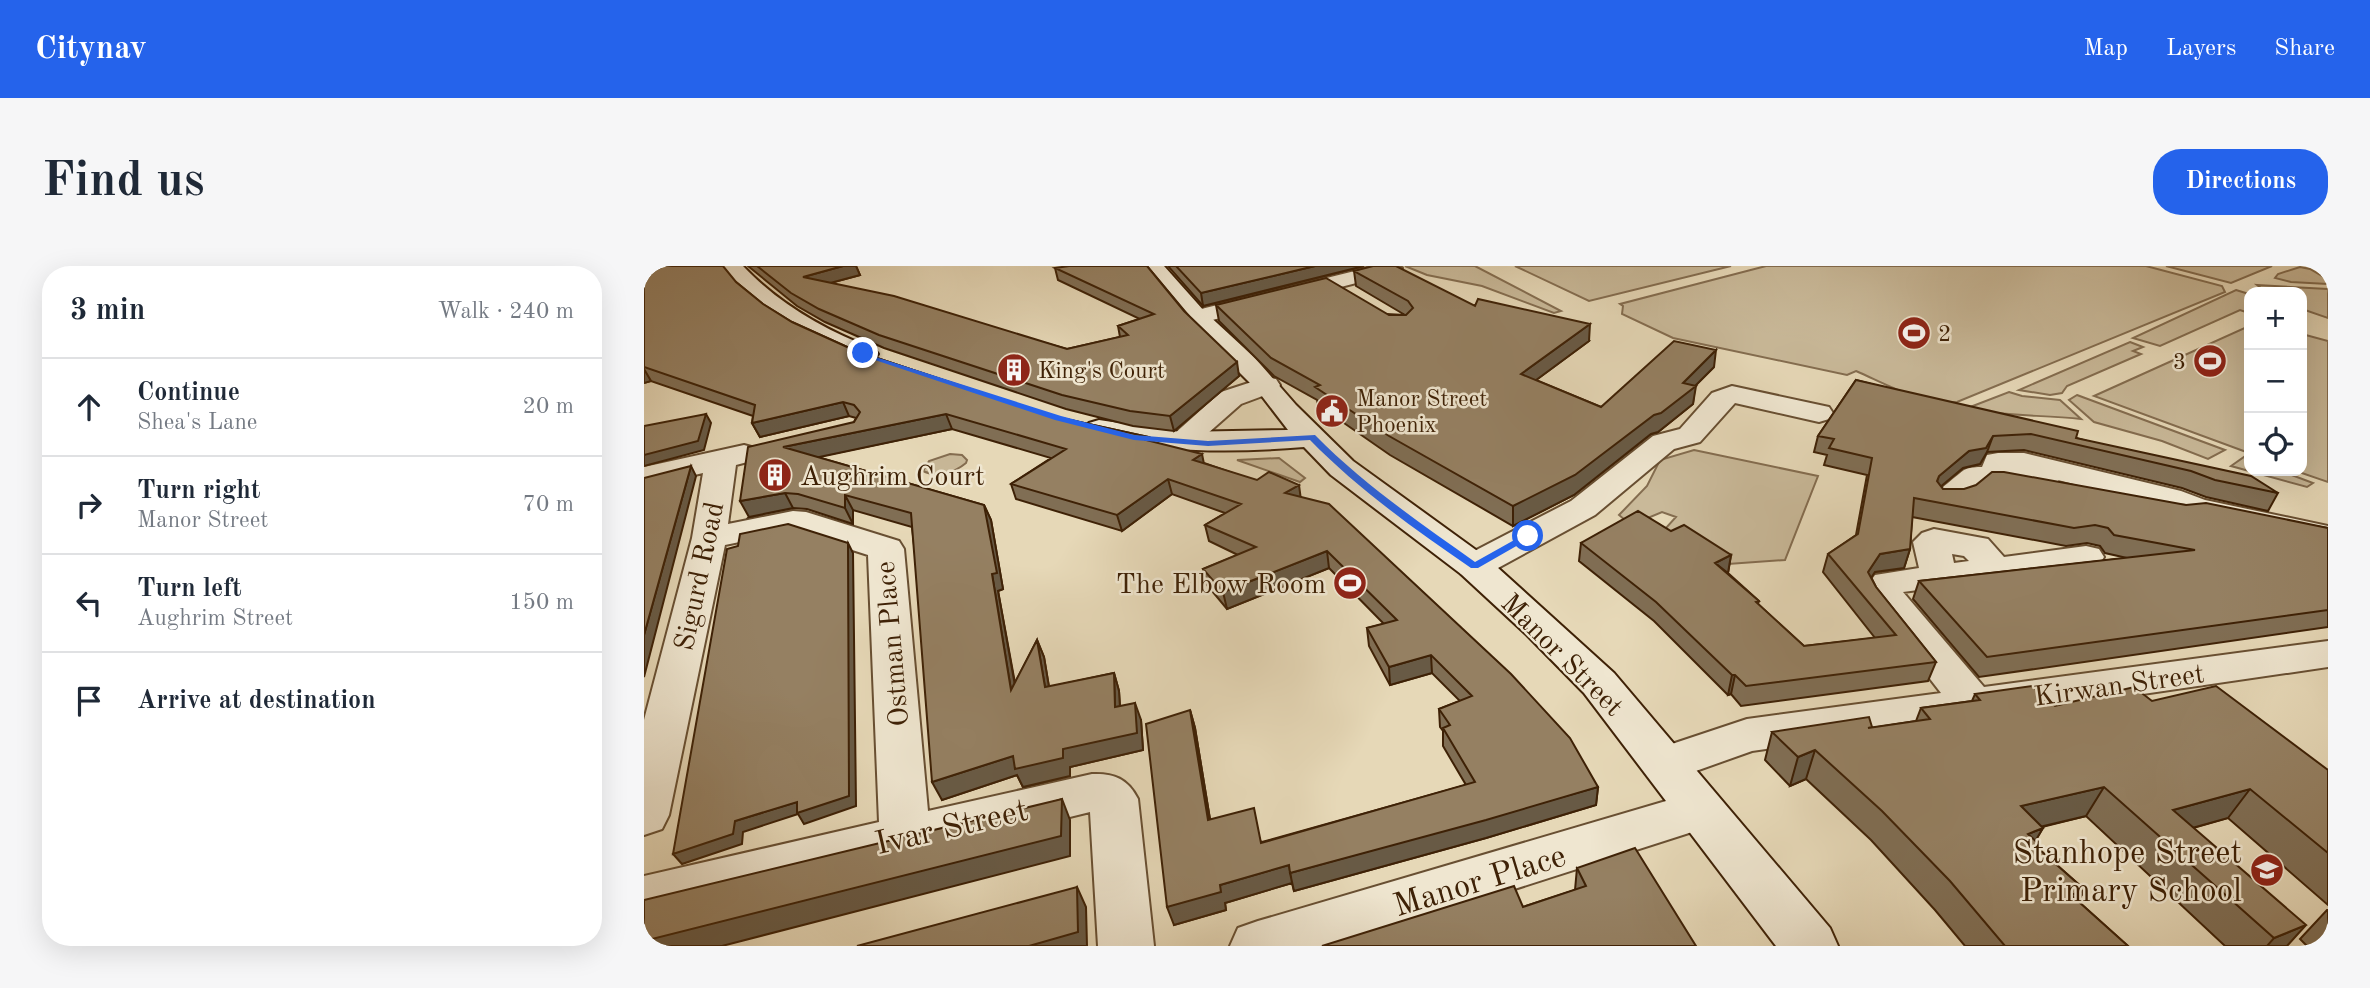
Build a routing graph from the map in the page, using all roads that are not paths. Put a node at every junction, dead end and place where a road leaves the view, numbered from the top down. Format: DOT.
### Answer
graph roads {
  1 [pos="732,266"];
  2 [pos="1153,266"];
  3 [pos="1392,268"];
  4 [pos="1330,283"];
  5 [pos="1353,297"];
  6 [pos="1197,317"];
  7 [pos="886,361"];
  8 [pos="1267,385"];
  9 [pos="1819,413"];
  10 [pos="1071,422"];
  11 [pos="1312,437"];
  12 [pos="1179,443"];
  13 [pos="770,447"];
  14 [pos="721,460"];
  15 [pos="644,477"];
  16 [pos="1949,497"];
  17 [pos="2328,536"];
  18 [pos="709,538"];
  19 [pos="2086,557"];
  20 [pos="1474,566"];
  21 [pos="2328,654"];
  22 [pos="1974,704"];
  23 [pos="1665,764"];
  24 [pos="1700,810"];
  25 [pos="644,815"];
  26 [pos="905,835"];
  27 [pos="644,899"];
  28 [pos="1126,946"];
  29 [pos="1258,946"];
  30 [pos="1810,946"];
  1 -- 7 [label="street"];
  2 -- 6 [label="street, Manor Street"];
  3 -- 4 [label="street"];
  4 -- 5 [label="street"];
  4 -- 6 [label="street"];
  6 -- 8 [label="street, Manor Street"];
  8 -- 11 [label="street, Manor Street"];
  8 -- 12 [label="street"];
  9 -- 20 [label="street"];
  10 -- 12 [label="street"];
  11 -- 12 [label="street"];
  11 -- 20 [label="street, Manor Street"];
  13 -- 14 [label="street"];
  14 -- 15 [label="street"];
  14 -- 18 [label="street, Sigurd Road"];
  16 -- 17 [label="street"];
  18 -- 25 [label="street, Sigurd Road"];
  18 -- 26 [label="street, Ostman Place"];
  19 -- 22 [label="street"];
  20 -- 23 [label="street, Manor Street"];
  21 -- 22 [label="street, Kirwan Street"];
  22 -- 23 [label="street, Kirwan Street"];
  23 -- 24 [label="street, Manor Street"];
  24 -- 29 [label="street, Manor Place"];
  24 -- 30 [label="street, Manor Street"];
  26 -- 27 [label="street, Ivar Street"];
  26 -- 28 [label="street, Ivar Street"];
}
